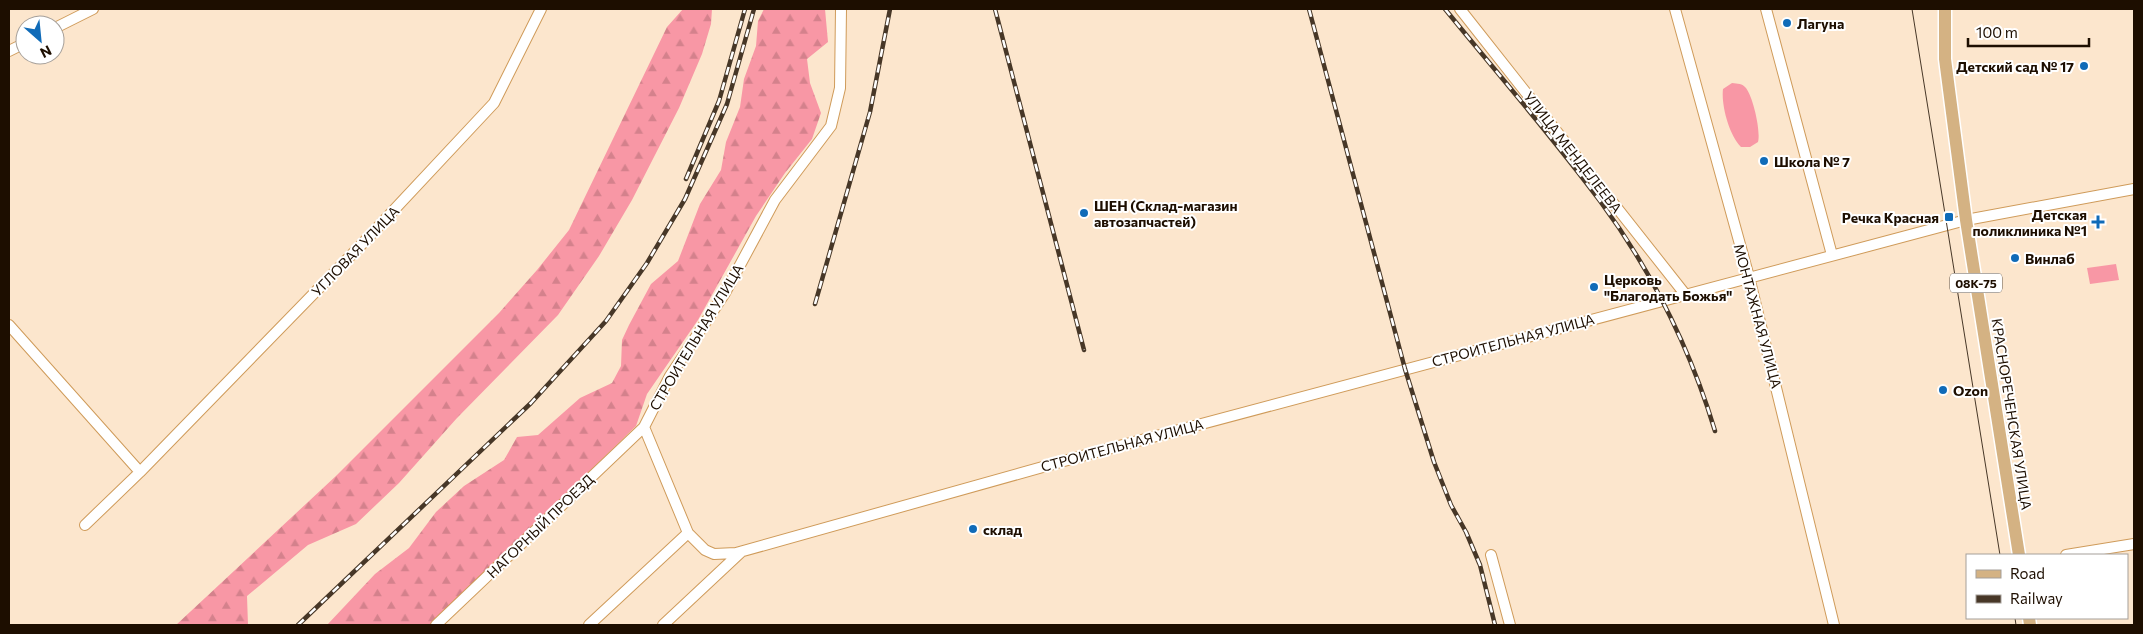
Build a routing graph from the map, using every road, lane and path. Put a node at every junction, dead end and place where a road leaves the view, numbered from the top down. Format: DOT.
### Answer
graph roads {
  1 [pos="92,9"];
  2 [pos="541,9"];
  3 [pos="841,9"];
  4 [pos="1460,9"];
  5 [pos="1675,9"];
  6 [pos="1766,9"];
  7 [pos="1945,9"];
  8 [pos="65,23"];
  9 [pos="2134,189"];
  10 [pos="1966,220"];
  11 [pos="1832,255"];
  12 [pos="1749,277"];
  13 [pos="1685,294"];
  14 [pos="9,325"];
  15 [pos="644,426"];
  16 [pos="140,472"];
  17 [pos="85,525"];
  18 [pos="688,534"];
  19 [pos="2134,544"];
  20 [pos="742,551"];
  21 [pos="2019,554"];
  22 [pos="2072,554"];
  23 [pos="1491,555"];
  24 [pos="436,625"];
  25 [pos="589,625"];
  26 [pos="662,625"];
  27 [pos="1510,625"];
  28 [pos="1834,625"];
  1 -- 8 [label="street"];
  2 -- 16 [label="street, УГЛОВАЯ УЛИЦА"];
  3 -- 15 [label="street, СТРОИТЕЛЬНАЯ УЛИЦА"];
  4 -- 13 [label="street, УЛИЦА МЕНДЕЛЕЕВА"];
  5 -- 12 [label="street, МОНТАЖНАЯ УЛИЦА"];
  6 -- 11 [label="street"];
  7 -- 10 [label="main road, КРАСНОРЕЧЕНСКАЯ УЛИЦА / 08К-75"];
  9 -- 10 [label="street, СТРОИТЕЛЬНАЯ УЛИЦА"];
  10 -- 11 [label="street, СТРОИТЕЛЬНАЯ УЛИЦА"];
  10 -- 21 [label="main road, КРАСНОРЕЧЕНСКАЯ УЛИЦА / 08К-75"];
  11 -- 12 [label="street, СТРОИТЕЛЬНАЯ УЛИЦА"];
  12 -- 13 [label="street, СТРОИТЕЛЬНАЯ УЛИЦА"];
  12 -- 28 [label="street, МОНТАЖНАЯ УЛИЦА"];
  13 -- 20 [label="street, СТРОИТЕЛЬНАЯ УЛИЦА"];
  14 -- 16 [label="street"];
  15 -- 18 [label="street, СТРОИТЕЛЬНАЯ УЛИЦА"];
  15 -- 24 [label="street, НАГОРНЫЙ ПРОЕЗД"];
  16 -- 17 [label="street, УГЛОВАЯ УЛИЦА"];
  18 -- 20 [label="street, СТРОИТЕЛЬНАЯ УЛИЦА"];
  18 -- 25 [label="street"];
  19 -- 22 [label="street"];
  20 -- 26 [label="street"];
  23 -- 27 [label="street"];
}
